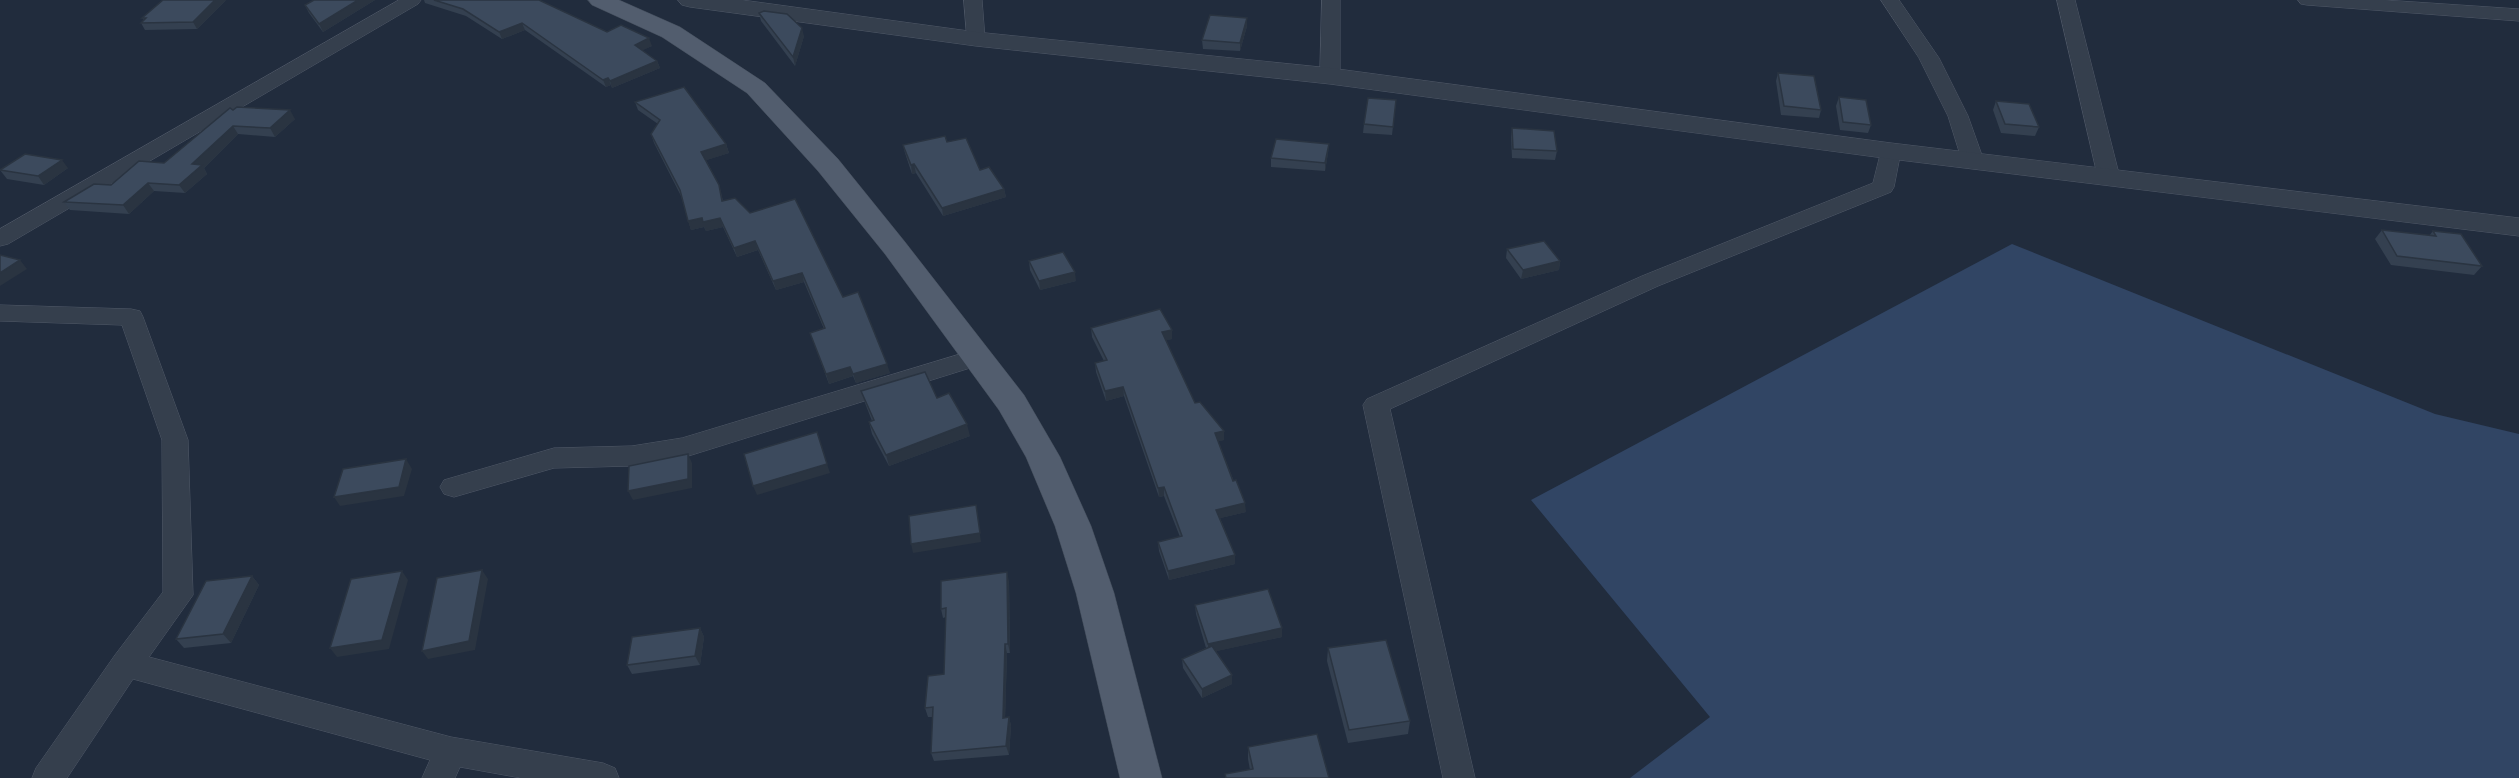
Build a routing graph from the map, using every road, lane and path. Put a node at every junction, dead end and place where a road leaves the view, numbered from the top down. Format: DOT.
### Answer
graph roads {
  1 [pos="412,0"];
  2 [pos="600,0"];
  3 [pos="690,0"];
  4 [pos="973,0"];
  5 [pos="1331,0"];
  6 [pos="1890,0"];
  7 [pos="2066,0"];
  8 [pos="2307,0"];
  9 [pos="2519,15"];
  10 [pos="976,39"];
  11 [pos="1330,76"];
  12 [pos="1891,151"];
  13 [pos="1973,161"];
  14 [pos="2109,178"];
  15 [pos="2519,227"];
  16 [pos="0,239"];
  17 [pos="0,313"];
  18 [pos="977,357"];
  19 [pos="454,487"];
  20 [pos="126,664"];
  21 [pos="445,764"];
  22 [pos="48,778"];
  23 [pos="603,778"];
  24 [pos="1141,778"];
  25 [pos="1459,778"];
  1 -- 16 [label="street"];
  2 -- 18 [label="main road"];
  3 -- 10 [label="street"];
  4 -- 10 [label="street"];
  5 -- 11 [label="street"];
  6 -- 13 [label="street"];
  7 -- 14 [label="street"];
  8 -- 9 [label="street"];
  10 -- 11 [label="street"];
  11 -- 12 [label="street"];
  12 -- 13 [label="street"];
  12 -- 25 [label="street"];
  13 -- 14 [label="street"];
  14 -- 15 [label="street"];
  17 -- 20 [label="street"];
  18 -- 19 [label="street"];
  18 -- 24 [label="main road"];
  20 -- 21 [label="street"];
  20 -- 22 [label="street"];
  21 -- 23 [label="street"];
}
